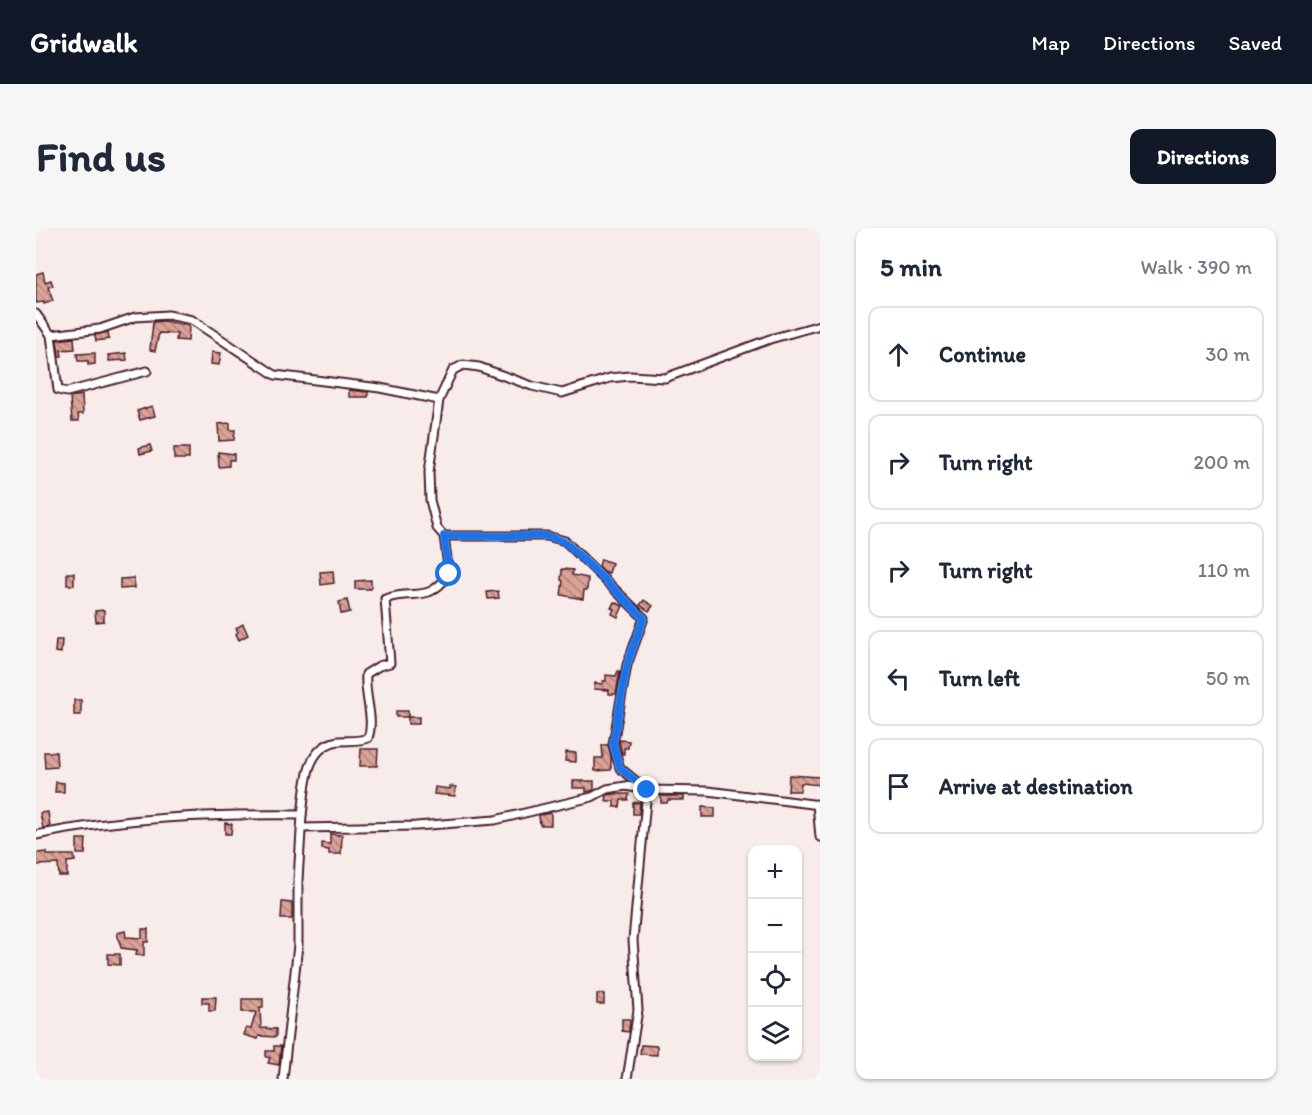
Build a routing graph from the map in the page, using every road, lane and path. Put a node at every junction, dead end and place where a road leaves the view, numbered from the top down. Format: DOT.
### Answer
graph roads {
  1 [pos="36,314"];
  2 [pos="820,324"];
  3 [pos="51,335"];
  4 [pos="147,371"];
  5 [pos="439,400"];
  6 [pos="444,536"];
  7 [pos="647,790"];
  8 [pos="818,804"];
  9 [pos="302,815"];
  10 [pos="301,828"];
  11 [pos="36,835"];
  12 [pos="820,837"];
  13 [pos="283,1079"];
  14 [pos="627,1079"];
  1 -- 3 [label="street"];
  2 -- 5 [label="street"];
  3 -- 4 [label="street"];
  3 -- 5 [label="street"];
  5 -- 6 [label="street"];
  6 -- 7 [label="street"];
  6 -- 9 [label="street"];
  7 -- 8 [label="street"];
  7 -- 10 [label="street"];
  7 -- 14 [label="street"];
  8 -- 12 [label="street"];
  9 -- 10 [label="street"];
  9 -- 11 [label="street"];
  10 -- 13 [label="street"];
}
